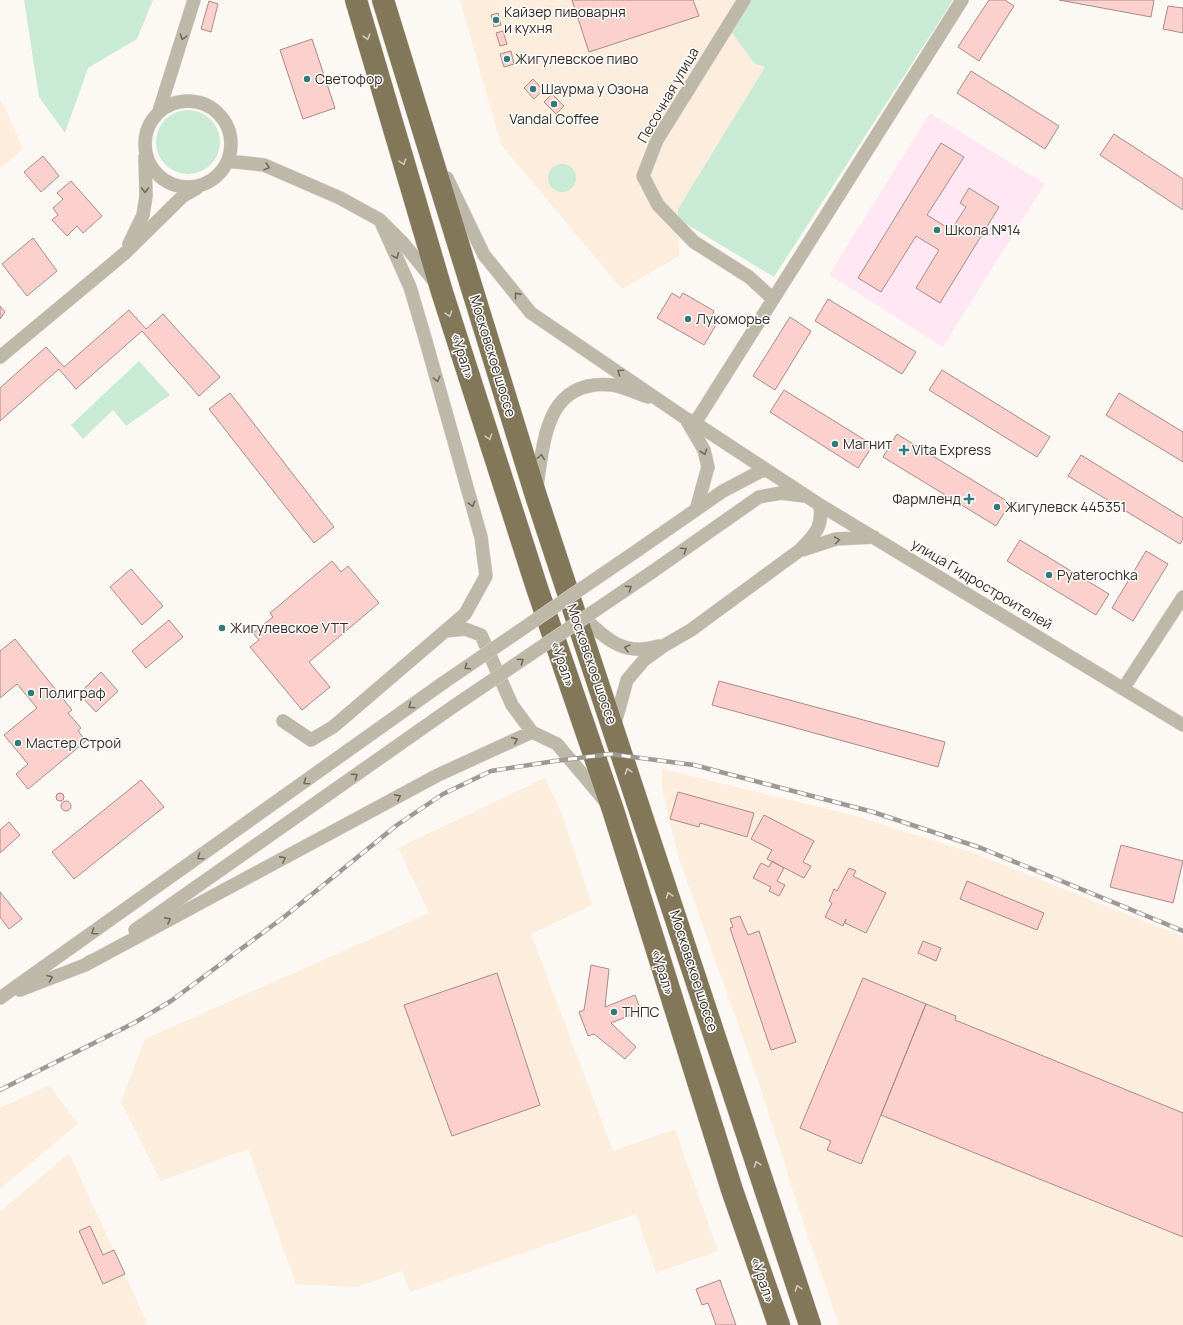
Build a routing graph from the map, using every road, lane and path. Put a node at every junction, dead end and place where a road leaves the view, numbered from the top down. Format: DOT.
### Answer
graph roads {
  1 [pos="194,0"];
  2 [pos="356,0"];
  3 [pos="383,0"];
  4 [pos="744,0"];
  5 [pos="962,0"];
  6 [pos="159,111"];
  7 [pos="418,118"];
  8 [pos="144,137"];
  9 [pos="228,161"];
  10 [pos="200,186"];
  11 [pos="380,220"];
  12 [pos="125,253"];
  13 [pos="442,292"];
  14 [pos="773,299"];
  15 [pos="0,357"];
  16 [pos="664,402"];
  17 [pos="690,421"];
  18 [pos="765,469"];
  19 [pos="536,496"];
  20 [pos="809,497"];
  21 [pos="820,506"];
  22 [pos="696,510"];
  23 [pos="874,537"];
  24 [pos="800,550"];
  25 [pos="1183,597"];
  26 [pos="572,607"];
  27 [pos="446,631"];
  28 [pos="665,644"];
  29 [pos="1123,689"];
  30 [pos="283,722"];
  31 [pos="1183,725"];
  32 [pos="613,728"];
  33 [pos="532,732"];
  34 [pos="613,810"];
  35 [pos="85,965"];
  36 [pos="0,998"];
  37 [pos="779,1325"];
  38 [pos="810,1325"];
  1 -- 6 [label="street, one-way"];
  2 -- 13 [label="highway, «Урал», one-way"];
  3 -- 7 [label="highway, Московское шоссе"];
  4 -- 14 [label="street, Песочная улица"];
  5 -- 14 [label="street"];
  6 -- 8 [label="street"];
  6 -- 9 [label="street"];
  16 -- 7 [label="street, улица Гидростроителей, one-way"];
  7 -- 19 [label="highway, Московское шоссе"];
  8 -- 10 [label="street"];
  8 -- 12 [label="street, one-way"];
  9 -- 10 [label="street"];
  9 -- 11 [label="street, one-way"];
  10 -- 12 [label="street"];
  11 -- 13 [label="street"];
  11 -- 27 [label="street, one-way"];
  12 -- 15 [label="street"];
  13 -- 34 [label="highway, «Урал», one-way"];
  14 -- 17 [label="street"];
  16 -- 17 [label="street, улица Гидростроителей"];
  19 -- 16 [label="street, one-way"];
  17 -- 18 [label="street, улица Гидростроителей"];
  17 -- 22 [label="street, one-way"];
  18 -- 20 [label="street, улица Гидростроителей"];
  18 -- 22 [label="street"];
  19 -- 26 [label="highway, Московское шоссе"];
  20 -- 21 [label="street, улица Гидростроителей"];
  35 -- 20 [label="street, one-way, bridge"];
  21 -- 23 [label="street, улица Гидростроителей"];
  21 -- 24 [label="street"];
  22 -- 36 [label="street, one-way, bridge"];
  24 -- 23 [label="street, one-way"];
  23 -- 29 [label="street, улица Гидростроителей"];
  24 -- 28 [label="street"];
  25 -- 29 [label="street"];
  28 -- 26 [label="street, one-way"];
  26 -- 32 [label="highway, Московское шоссе"];
  27 -- 30 [label="street"];
  27 -- 33 [label="street"];
  28 -- 32 [label="street"];
  29 -- 31 [label="street, улица Гидростроителей"];
  38 -- 32 [label="highway, Московское шоссе, one-way"];
  33 -- 34 [label="street"];
  35 -- 33 [label="street, one-way"];
  34 -- 37 [label="highway, «Урал»"];
  36 -- 35 [label="street, one-way"];
}
